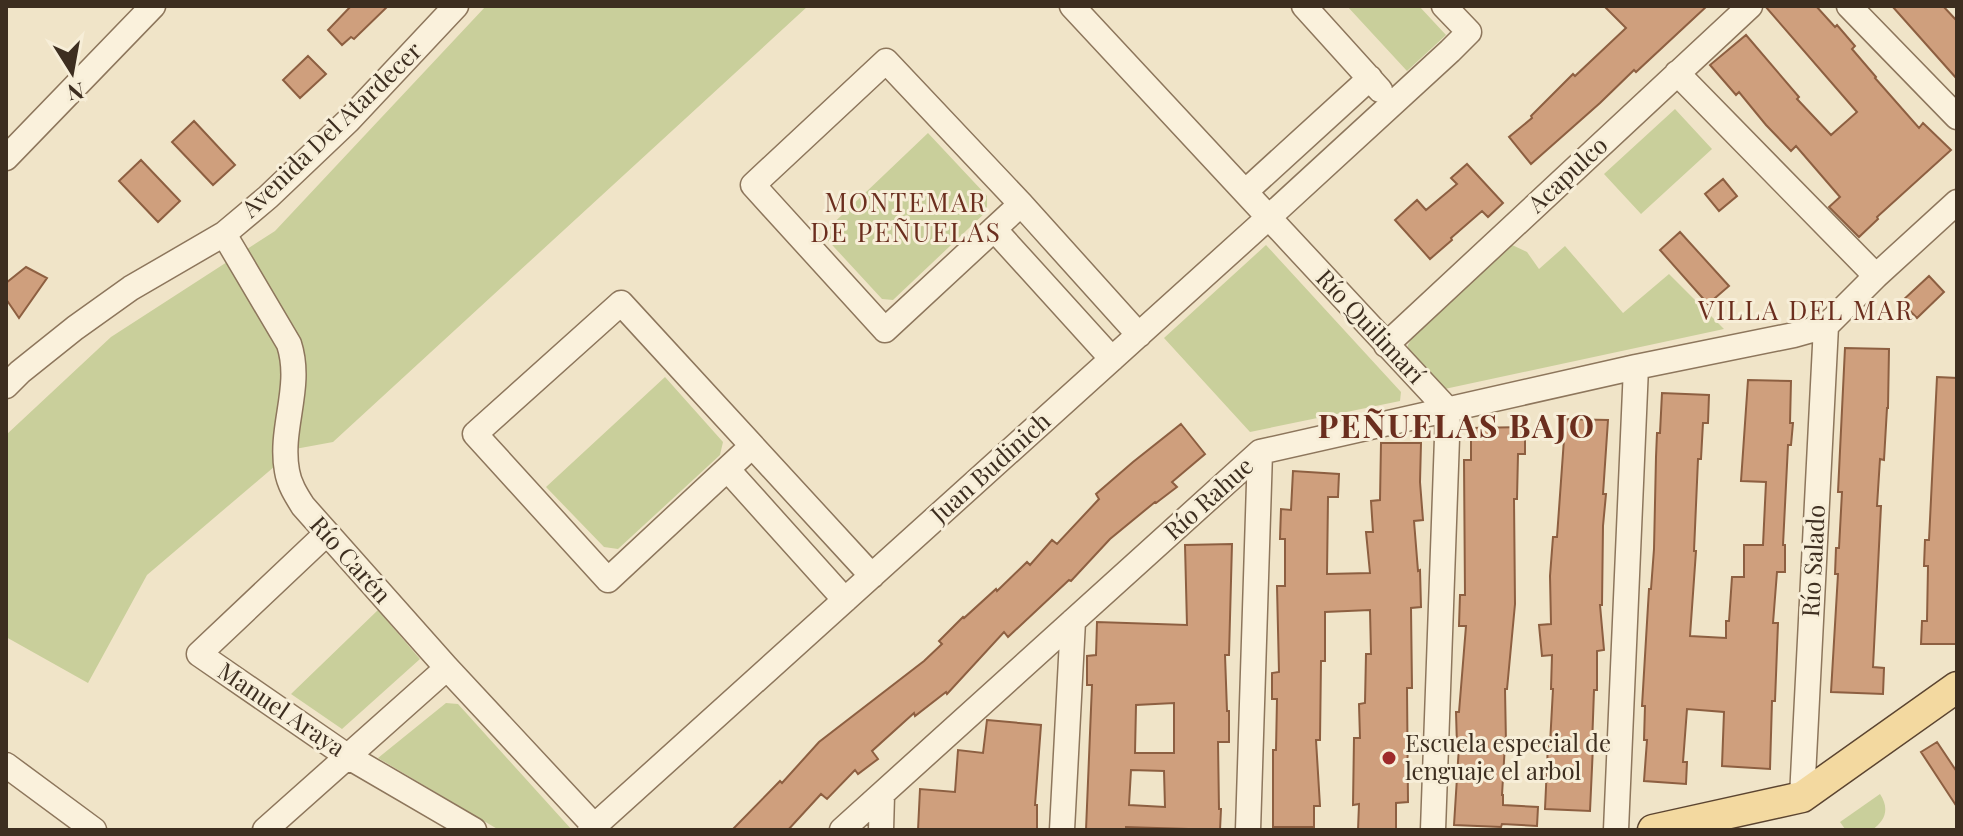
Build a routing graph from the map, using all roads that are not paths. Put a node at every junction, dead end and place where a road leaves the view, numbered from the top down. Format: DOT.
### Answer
graph roads {
  1 [pos="153,6"];
  2 [pos="456,6"];
  3 [pos="1072,6"];
  4 [pos="1304,6"];
  5 [pos="1444,6"];
  6 [pos="1750,6"];
  7 [pos="1849,6"];
  8 [pos="1677,73"];
  9 [pos="1370,78"];
  10 [pos="1392,104"];
  11 [pos="1957,117"];
  12 [pos="6,158"];
  13 [pos="1245,192"];
  14 [pos="1957,202"];
  15 [pos="1021,204"];
  16 [pos="1268,218"];
  17 [pos="994,229"];
  18 [pos="224,234"];
  19 [pos="1876,276"];
  20 [pos="1826,326"];
  21 [pos="1139,335"];
  22 [pos="1386,345"];
  23 [pos="1112,359"];
  24 [pos="1636,367"];
  25 [pos="11,373"];
  26 [pos="1448,410"];
  27 [pos="752,446"];
  28 [pos="1260,452"];
  29 [pos="728,470"];
  30 [pos="326,534"];
  31 [pos="872,576"];
  32 [pos="845,600"];
  33 [pos="1073,621"];
  34 [pos="447,668"];
  35 [pos="1957,687"];
  36 [pos="347,756"];
  37 [pos="6,765"];
  38 [pos="882,795"];
  39 [pos="1802,797"];
  40 [pos="594,829"];
  41 [pos="94,830"];
  42 [pos="265,830"];
  43 [pos="474,830"];
  44 [pos="842,830"];
  45 [pos="881,830"];
  46 [pos="1062,830"];
  47 [pos="1248,830"];
  48 [pos="1433,830"];
  49 [pos="1616,830"];
  50 [pos="1653,830"];
  1 -- 12 [label="street"];
  2 -- 18 [label="street, Avenida Del Atardecer"];
  3 -- 13 [label="street, Río Quilimarí"];
  4 -- 9 [label="street"];
  5 -- 10 [label="street, Juan Budinich"];
  6 -- 8 [label="street, Acapulco"];
  7 -- 11 [label="street"];
  8 -- 19 [label="street"];
  8 -- 22 [label="street, Acapulco"];
  9 -- 10 [label="street"];
  9 -- 13 [label="street"];
  10 -- 16 [label="street, Juan Budinich"];
  13 -- 16 [label="street, Río Quilimarí"];
  14 -- 19 [label="street"];
  15 -- 17 [label="street"];
  15 -- 17 [label="street"];
  15 -- 21 [label="street"];
  16 -- 21 [label="street, Juan Budinich"];
  16 -- 22 [label="street, Río Quilimarí"];
  17 -- 23 [label="street"];
  18 -- 25 [label="street, Avenida Del Atardecer"];
  18 -- 30 [label="street, Río Carén"];
  19 -- 20 [label="street"];
  20 -- 24 [label="street, Río Rahue"];
  20 -- 39 [label="street, Río Salado"];
  21 -- 23 [label="street, Juan Budinich"];
  22 -- 26 [label="street, Río Quilimarí"];
  23 -- 31 [label="street, Juan Budinich"];
  24 -- 26 [label="street, Río Rahue"];
  24 -- 49 [label="street"];
  26 -- 28 [label="street, Río Rahue"];
  26 -- 48 [label="street"];
  27 -- 29 [label="street"];
  27 -- 29 [label="street"];
  27 -- 31 [label="street"];
  28 -- 33 [label="street, Río Rahue"];
  28 -- 47 [label="street"];
  29 -- 32 [label="street"];
  30 -- 34 [label="street, Río Carén"];
  30 -- 36 [label="street, Manuel Araya"];
  31 -- 32 [label="street, Juan Budinich"];
  32 -- 40 [label="street, Juan Budinich"];
  33 -- 38 [label="street, Río Rahue"];
  33 -- 46 [label="street"];
  34 -- 36 [label="street"];
  34 -- 40 [label="street, Río Carén"];
  35 -- 39 [label="main road"];
  36 -- 42 [label="street"];
  36 -- 43 [label="street, Manuel Araya"];
  37 -- 41 [label="street"];
  38 -- 44 [label="street, Río Rahue"];
  38 -- 45 [label="street"];
  39 -- 50 [label="main road"];
}
